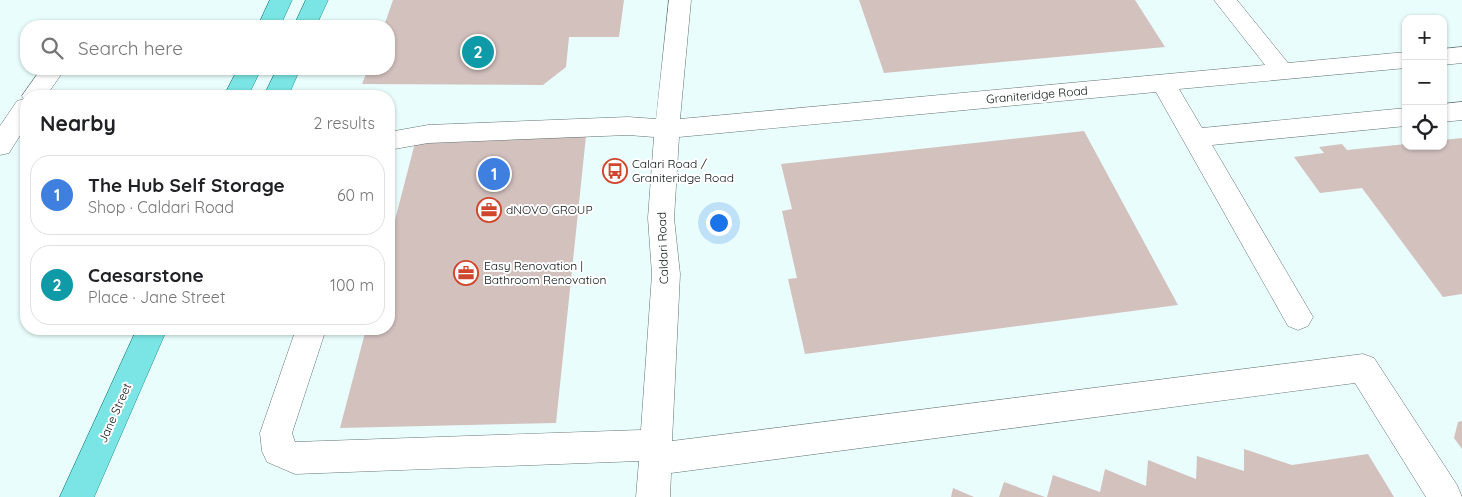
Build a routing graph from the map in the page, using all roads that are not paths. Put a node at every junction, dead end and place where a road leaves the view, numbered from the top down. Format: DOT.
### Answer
graph roads {
  1 [pos="281,0"];
  2 [pos="317,0"];
  3 [pos="680,0"];
  4 [pos="1225,0"];
  5 [pos="272,20"];
  6 [pos="309,20"];
  7 [pos="1462,55"];
  8 [pos="1447,57"];
  9 [pos="1402,60"];
  10 [pos="1283,72"];
  11 [pos="49,75"];
  12 [pos="247,75"];
  13 [pos="285,75"];
  14 [pos="1164,84"];
  15 [pos="38,90"];
  16 [pos="239,90"];
  17 [pos="279,90"];
  18 [pos="0,107"];
  19 [pos="20,107"];
  20 [pos="1462,111"];
  21 [pos="1447,113"];
  22 [pos="20,116"];
  23 [pos="1402,117"];
  24 [pos="667,129"];
  25 [pos="1195,138"];
  26 [pos="395,140"];
  27 [pos="0,146"];
  28 [pos="1298,317"];
  29 [pos="149,335"];
  30 [pos="308,335"];
  31 [pos="655,452"];
  32 [pos="77,497"];
  33 [pos="653,497"];
  34 [pos="1445,497"];
  1 -- 5 [label="main road"];
  2 -- 6 [label="main road"];
  3 -- 24 [label="street, Caldari Road"];
  4 -- 10 [label="street"];
  7 -- 8 [label="street"];
  9 -- 10 [label="street, Graniteridge Road"];
  10 -- 14 [label="street, Graniteridge Road"];
  11 -- 15 [label="street"];
  12 -- 16 [label="main road"];
  13 -- 17 [label="main road"];
  14 -- 24 [label="street, Graniteridge Road"];
  14 -- 25 [label="street"];
  18 -- 19 [label="street"];
  20 -- 21 [label="street"];
  22 -- 27 [label="street"];
  23 -- 25 [label="street"];
  24 -- 26 [label="street, Graniteridge Road"];
  24 -- 31 [label="street, Caldari Road"];
  25 -- 28 [label="street"];
  29 -- 32 [label="main road, Jane Street"];
  30 -- 31 [label="street"];
  31 -- 33 [label="street, Caldari Road"];
  31 -- 34 [label="street"];
}
